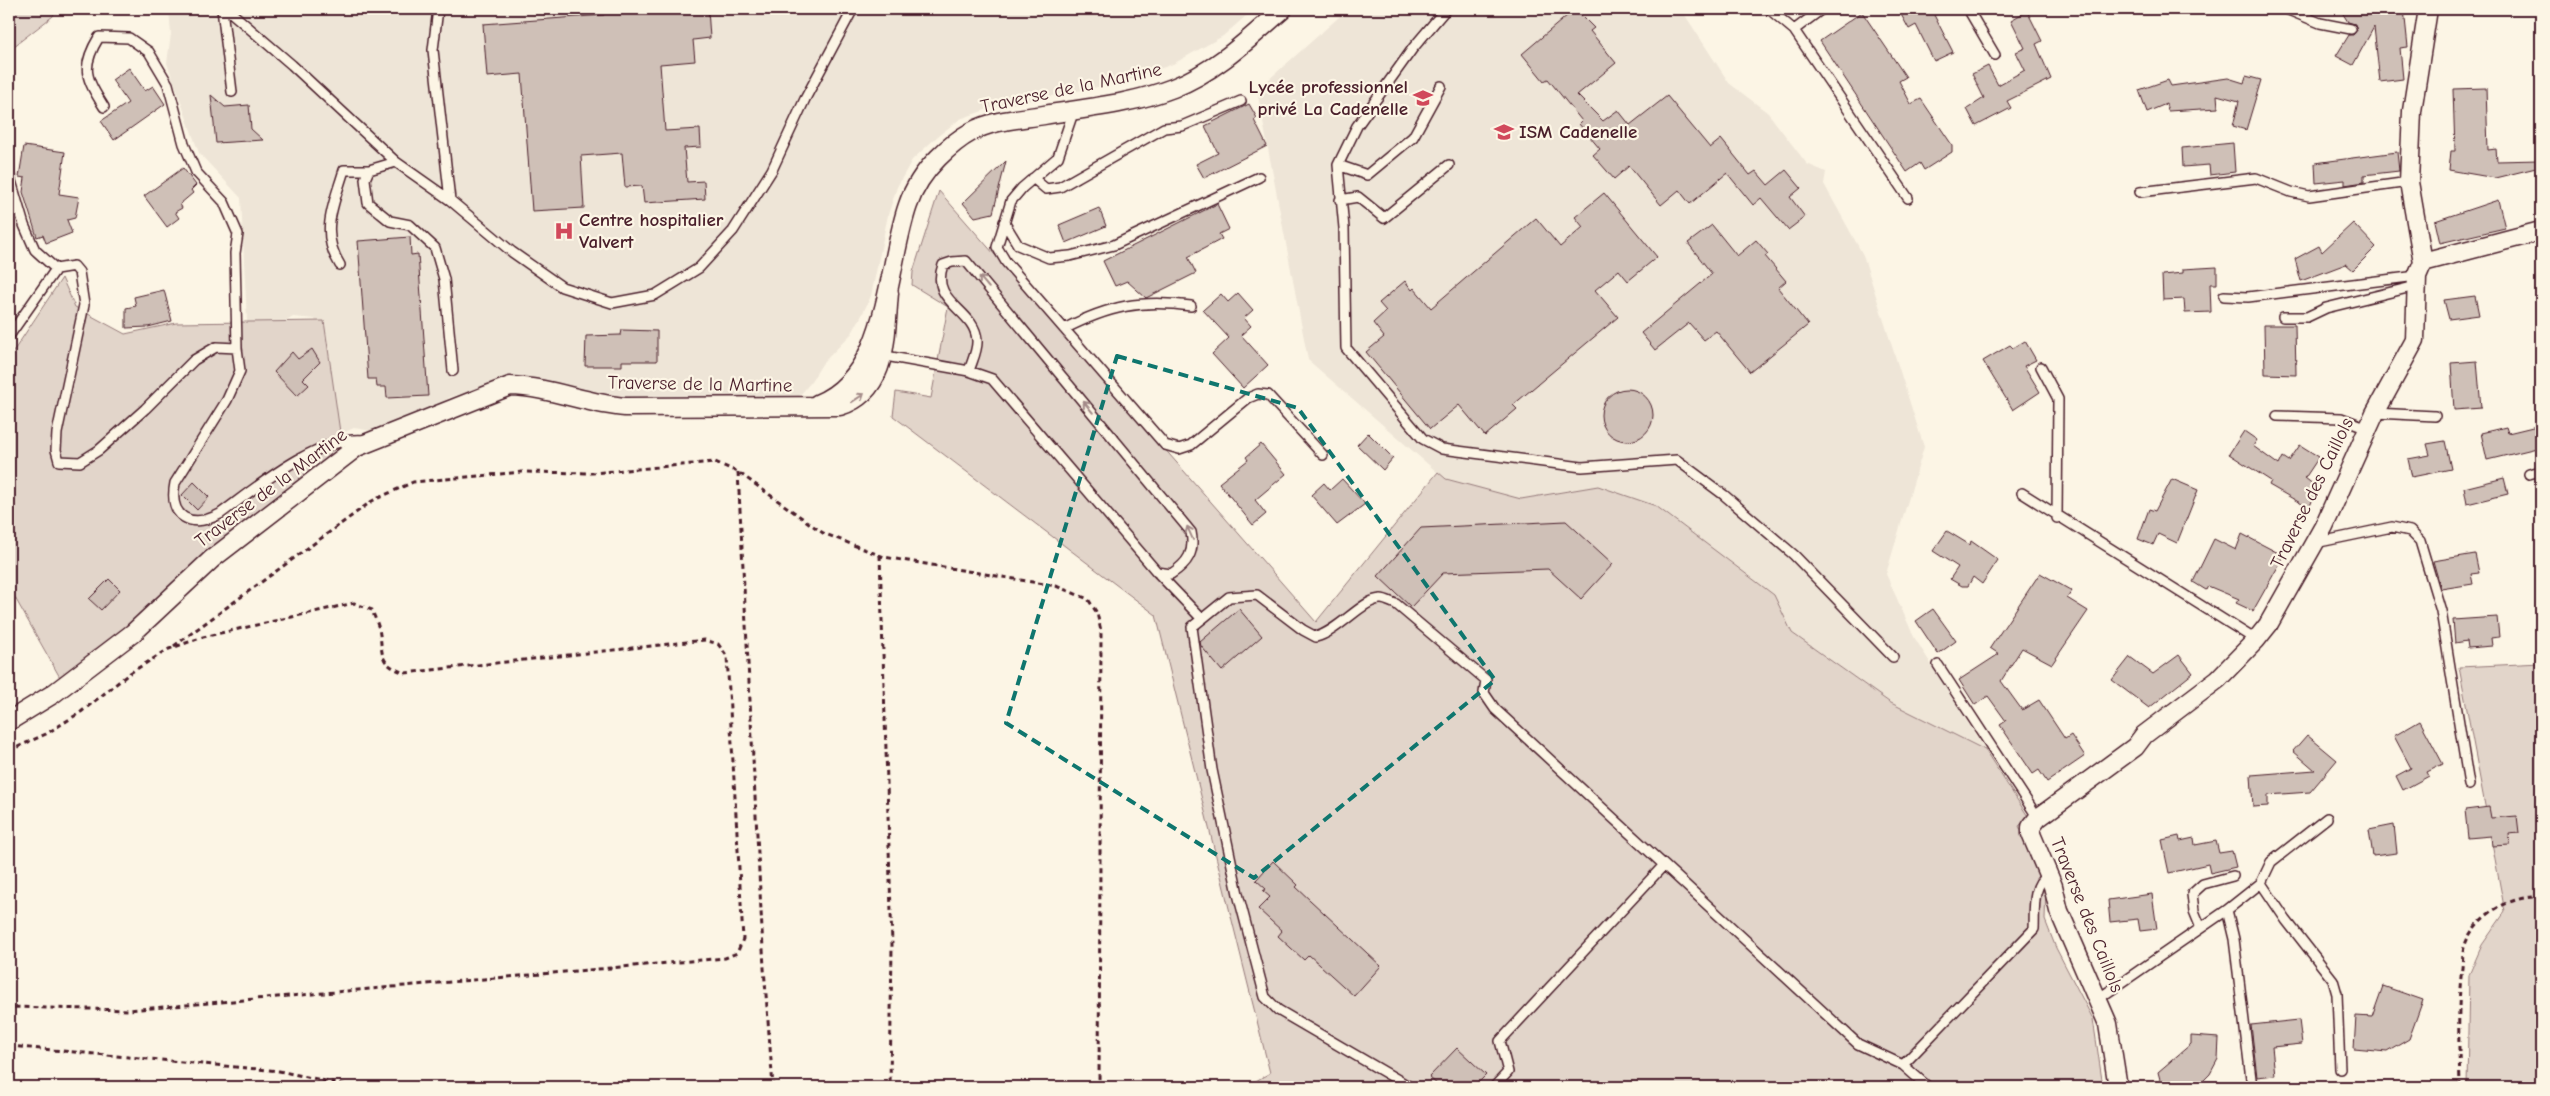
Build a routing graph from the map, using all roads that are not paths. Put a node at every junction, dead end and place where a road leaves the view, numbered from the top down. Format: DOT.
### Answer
graph roads {
  1 [pos="222,9"];
  2 [pos="227,9"];
  3 [pos="438,9"];
  4 [pos="853,9"];
  5 [pos="1283,9"];
  6 [pos="1446,9"];
  7 [pos="1769,9"];
  8 [pos="1822,9"];
  9 [pos="1968,9"];
  10 [pos="2286,9"];
  11 [pos="2428,9"];
  12 [pos="2351,29"];
  13 [pos="1794,30"];
  14 [pos="1995,55"];
  15 [pos="1442,86"];
  16 [pos="232,92"];
  17 [pos="1241,101"];
  18 [pos="104,107"];
  19 [pos="1074,110"];
  20 [pos="396,162"];
  21 [pos="1338,165"];
  22 [pos="1450,165"];
  23 [pos="369,170"];
  24 [pos="9,174"];
  25 [pos="1258,177"];
  26 [pos="1033,178"];
  27 [pos="2409,182"];
  28 [pos="2140,192"];
  29 [pos="1908,198"];
  30 [pos="450,200"];
  31 [pos="1340,200"];
  32 [pos="1004,222"];
  33 [pos="2541,231"];
  34 [pos="340,265"];
  35 [pos="56,269"];
  36 [pos="2419,275"];
  37 [pos="2224,296"];
  38 [pos="1192,306"];
  39 [pos="2283,317"];
  40 [pos="1064,329"];
  41 [pos="9,336"];
  42 [pos="237,348"];
  43 [pos="875,354"];
  44 [pos="2041,367"];
  45 [pos="453,371"];
  46 [pos="969,371"];
  47 [pos="2277,416"];
  48 [pos="2435,416"];
  49 [pos="2372,420"];
  50 [pos="371,440"];
  51 [pos="1323,455"];
  52 [pos="2541,472"];
  53 [pos="2528,474"];
  54 [pos="2022,493"];
  55 [pos="2057,518"];
  56 [pos="2315,543"];
  57 [pos="1157,572"];
  58 [pos="1202,619"];
  59 [pos="2256,640"];
  60 [pos="1893,657"];
  61 [pos="1938,665"];
  62 [pos="9,721"];
  63 [pos="2469,785"];
  64 [pos="2038,818"];
  65 [pos="2327,818"];
  66 [pos="1663,866"];
  67 [pos="2048,875"];
  68 [pos="2232,876"];
  69 [pos="2261,883"];
  70 [pos="2227,910"];
  71 [pos="2201,928"];
  72 [pos="2098,999"];
  73 [pos="1903,1065"];
  74 [pos="2340,1069"];
  75 [pos="1410,1087"];
  76 [pos="1494,1087"];
  77 [pos="1928,1087"];
  78 [pos="2118,1087"];
  79 [pos="2252,1087"];
  1 -- 16 [label="lane"];
  2 -- 20 [label="lane"];
  3 -- 30 [label="lane"];
  4 -- 30 [label="lane"];
  5 -- 19 [label="street, Traverse de la Martine"];
  6 -- 21 [label="lane"];
  7 -- 13 [label="lane"];
  8 -- 13 [label="lane"];
  9 -- 14 [label="lane"];
  10 -- 12 [label="lane"];
  11 -- 27 [label="street, Traverse des Caillols"];
  13 -- 29 [label="lane"];
  15 -- 21 [label="lane"];
  17 -- 26 [label="lane"];
  18 -- 42 [label="lane"];
  19 -- 26 [label="lane"];
  19 -- 43 [label="street, Traverse de la Martine"];
  20 -- 23 [label="lane"];
  20 -- 30 [label="lane"];
  21 -- 31 [label="lane"];
  22 -- 31 [label="lane"];
  23 -- 34 [label="lane"];
  23 -- 45 [label="lane"];
  24 -- 35 [label="lane"];
  25 -- 32 [label="lane"];
  26 -- 32 [label="lane"];
  27 -- 28 [label="lane"];
  27 -- 36 [label="street, Traverse des Caillols"];
  31 -- 60 [label="lane"];
  32 -- 40 [label="lane"];
  33 -- 36 [label="street"];
  35 -- 41 [label="lane"];
  35 -- 42 [label="lane"];
  36 -- 37 [label="lane"];
  36 -- 39 [label="lane"];
  36 -- 49 [label="street, Traverse des Caillols"];
  38 -- 40 [label="lane"];
  40 -- 51 [label="lane"];
  42 -- 50 [label="lane"];
  43 -- 46 [label="lane"];
  43 -- 50 [label="street, Traverse de la Martine"];
  44 -- 55 [label="lane"];
  46 -- 57 [label="lane"];
  57 -- 46 [label="lane, one-way"];
  47 -- 49 [label="lane"];
  48 -- 49 [label="lane"];
  49 -- 56 [label="street, Traverse des Caillols"];
  50 -- 62 [label="street, Traverse de la Martine"];
  52 -- 53 [label="lane"];
  54 -- 55 [label="lane"];
  55 -- 59 [label="lane"];
  56 -- 59 [label="street, Traverse des Caillols"];
  56 -- 63 [label="lane"];
  57 -- 58 [label="lane"];
  58 -- 66 [label="lane"];
  58 -- 75 [label="lane"];
  59 -- 64 [label="street, Traverse des Caillols"];
  61 -- 64 [label="lane"];
  64 -- 67 [label="street, Traverse des Caillols"];
  65 -- 69 [label="lane"];
  66 -- 73 [label="lane"];
  66 -- 76 [label="lane"];
  67 -- 72 [label="street, Traverse des Caillols"];
  67 -- 73 [label="lane"];
  68 -- 71 [label="lane"];
  69 -- 70 [label="lane"];
  69 -- 74 [label="lane"];
  70 -- 71 [label="lane"];
  70 -- 79 [label="lane"];
  71 -- 72 [label="lane"];
  72 -- 78 [label="street, Traverse des Caillols"];
  73 -- 77 [label="lane"];
}
